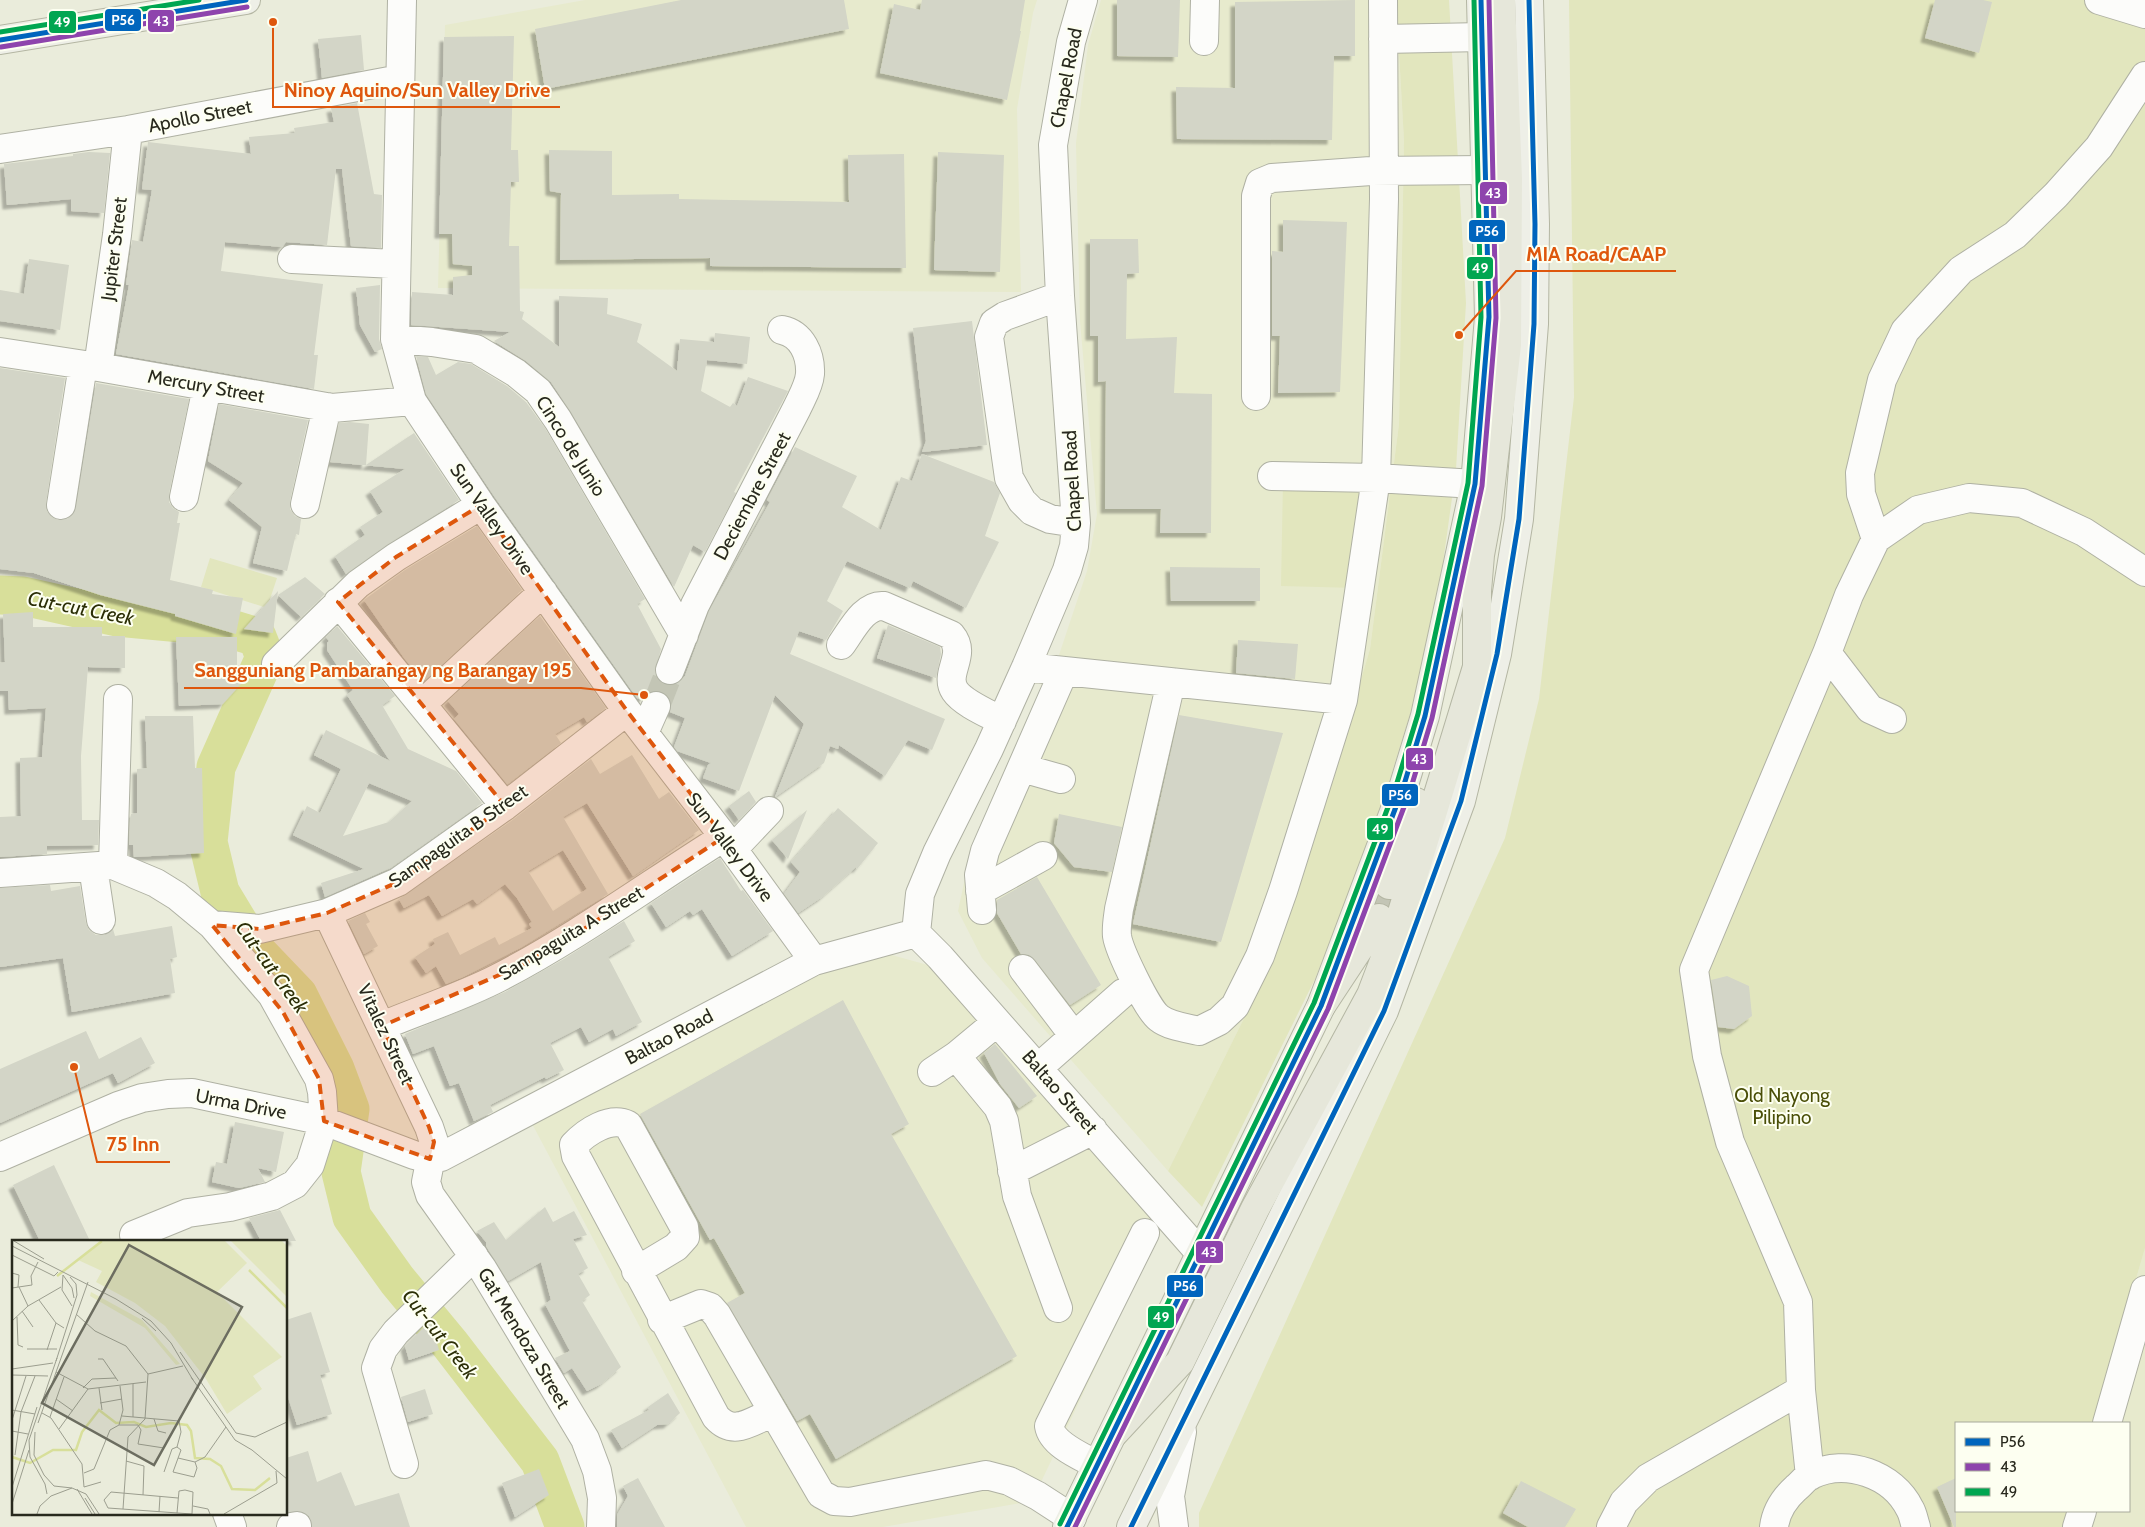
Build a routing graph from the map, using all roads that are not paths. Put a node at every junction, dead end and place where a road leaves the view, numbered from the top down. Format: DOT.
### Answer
graph roads {
  1 [pos="246,0"];
  2 [pos="402,0"];
  3 [pos="1083,0"];
  4 [pos="1205,0"];
  5 [pos="1383,0"];
  6 [pos="1481,0"];
  7 [pos="1501,0"];
  8 [pos="1529,0"];
  9 [pos="2100,0"];
  10 [pos="2145,14"];
  11 [pos="1483,37"];
  12 [pos="1383,39"];
  13 [pos="0,40"];
  14 [pos="1204,41"];
  15 [pos="2145,76"];
  16 [pos="400,79"];
  17 [pos="128,130"];
  18 [pos="0,149"];
  19 [pos="1486,170"];
  20 [pos="1383,171"];
  21 [pos="292,259"];
  22 [pos="396,264"];
  23 [pos="1060,296"];
  24 [pos="782,330"];
  25 [pos="395,339"];
  26 [pos="0,352"];
  27 [pos="91,366"];
  28 [pos="208,387"];
  29 [pos="1256,396"];
  30 [pos="412,401"];
  31 [pos="327,407"];
  32 [pos="1272,476"];
  33 [pos="1376,478"];
  34 [pos="1475,484"];
  35 [pos="184,497"];
  36 [pos="305,504"];
  37 [pos="62,505"];
  38 [pos="481,505"];
  39 [pos="1076,523"];
  40 [pos="1876,539"];
  41 [pos="2145,572"];
  42 [pos="1477,591"];
  43 [pos="543,592"];
  44 [pos="338,602"];
  45 [pos="684,635"];
  46 [pos="841,645"];
  47 [pos="1827,653"];
  48 [pos="276,664"];
  49 [pos="1026,667"];
  50 [pos="670,670"];
  51 [pos="1064,671"];
  52 [pos="1171,682"];
  53 [pos="118,699"];
  54 [pos="1343,700"];
  55 [pos="422,704"];
  56 [pos="656,706"];
  57 [pos="627,711"];
  58 [pos="1892,719"];
  59 [pos="1002,721"];
  60 [pos="644,733"];
  61 [pos="1022,768"];
  62 [pos="1061,779"];
  63 [pos="505,806"];
  64 [pos="769,810"];
  65 [pos="728,843"];
  66 [pos="1043,856"];
  67 [pos="103,866"];
  68 [pos="0,873"];
  69 [pos="1390,885"];
  70 [pos="327,913"];
  71 [pos="1379,918"];
  72 [pos="101,920"];
  73 [pos="236,927"];
  74 [pos="916,933"];
  75 [pos="814,961"];
  76 [pos="1023,969"];
  77 [pos="1123,993"];
  78 [pos="1321,1006"];
  79 [pos="998,1022"];
  80 [pos="382,1026"];
  81 [pos="1074,1036"];
  82 [pos="956,1056"];
  83 [pos="1038,1068"];
  84 [pos="932,1072"];
  85 [pos="342,1128"];
  86 [pos="1092,1130"];
  87 [pos="0,1157"];
  88 [pos="430,1159"];
  89 [pos="1012,1172"];
  90 [pos="1145,1233"];
  91 [pos="136,1240"];
  92 [pos="1201,1254"];
  93 [pos="474,1256"];
  94 [pos="636,1271"];
  95 [pos="2145,1290"];
  96 [pos="1058,1308"];
  97 [pos="662,1320"];
  98 [pos="1800,1390"];
  99 [pos="772,1412"];
  100 [pos="1185,1417"];
  101 [pos="2107,1422"];
  102 [pos="1113,1434"];
  103 [pos="404,1464"];
  104 [pos="1097,1466"];
  105 [pos="1810,1476"];
  106 [pos="2082,1512"];
  107 [pos="227,1514"];
  108 [pos="1069,1522"];
  109 [pos="232,1527"];
  110 [pos="601,1527"];
  111 [pos="1131,1527"];
  112 [pos="1174,1527"];
  113 [pos="1611,1527"];
  114 [pos="1774,1527"];
  115 [pos="1916,1527"];
  116 [pos="2077,1527"];
  1 -- 13 [label="main road"];
  2 -- 16 [label="street, Sun Valley Drive"];
  3 -- 23 [label="street, Chapel Road"];
  4 -- 14 [label="street"];
  5 -- 12 [label="street"];
  6 -- 11 [label="main road"];
  7 -- 42 [label="highway"];
  8 -- 100 [label="main road"];
  9 -- 10 [label="street"];
  11 -- 12 [label="street"];
  11 -- 19 [label="main road"];
  12 -- 20 [label="street"];
  15 -- 40 [label="street"];
  16 -- 17 [label="street, Apollo Street"];
  16 -- 22 [label="street, Sun Valley Drive"];
  17 -- 18 [label="street, Apollo Street"];
  17 -- 27 [label="street, Jupiter Street"];
  19 -- 20 [label="street"];
  19 -- 34 [label="main road"];
  20 -- 29 [label="street"];
  20 -- 33 [label="street"];
  21 -- 22 [label="street"];
  22 -- 25 [label="street, Sun Valley Drive"];
  23 -- 39 [label="street, Chapel Road"];
  23 -- 39 [label="street"];
  24 -- 45 [label="street, Deciembre Street"];
  25 -- 30 [label="street, Sun Valley Drive"];
  25 -- 45 [label="street, Cinco de Junio"];
  26 -- 27 [label="street, Mercury Street"];
  27 -- 28 [label="street, Mercury Street"];
  27 -- 37 [label="street, Jupiter Street"];
  28 -- 31 [label="street, Mercury Street"];
  28 -- 35 [label="street"];
  30 -- 31 [label="street, Mercury Street"];
  30 -- 38 [label="street, Sun Valley Drive"];
  31 -- 36 [label="street"];
  32 -- 33 [label="street"];
  33 -- 34 [label="street"];
  33 -- 54 [label="street"];
  34 -- 78 [label="main road"];
  38 -- 43 [label="street, Sun Valley Drive"];
  38 -- 44 [label="street"];
  39 -- 49 [label="street, Chapel Road"];
  40 -- 41 [label="street"];
  40 -- 47 [label="street"];
  42 -- 69 [label="highway"];
  42 -- 102 [label="highway"];
  43 -- 55 [label="street"];
  43 -- 57 [label="street, Sun Valley Drive"];
  44 -- 48 [label="street"];
  44 -- 55 [label="street"];
  45 -- 50 [label="street, Deciembre Street"];
  46 -- 59 [label="street"];
  47 -- 58 [label="street"];
  47 -- 98 [label="street"];
  49 -- 51 [label="street"];
  49 -- 59 [label="street, Chapel Road"];
  51 -- 52 [label="street"];
  51 -- 61 [label="street"];
  52 -- 54 [label="street"];
  52 -- 54 [label="street"];
  53 -- 67 [label="street"];
  55 -- 63 [label="street"];
  56 -- 60 [label="street"];
  57 -- 60 [label="street, Sun Valley Drive"];
  57 -- 63 [label="street, Sampaguita B Street"];
  59 -- 74 [label="street, Chapel Road"];
  60 -- 65 [label="street, Sun Valley Drive"];
  61 -- 62 [label="street"];
  61 -- 66 [label="street"];
  63 -- 70 [label="street, Sampaguita B Street"];
  64 -- 65 [label="street, Sampaguita A Street"];
  65 -- 75 [label="street, Sun Valley Drive"];
  65 -- 80 [label="street, Sampaguita A Street"];
  67 -- 68 [label="street"];
  67 -- 72 [label="street"];
  67 -- 73 [label="street"];
  70 -- 73 [label="street, Sampaguita B Street"];
  70 -- 80 [label="street, Vitalez Street"];
  71 -- 78 [label="highway"];
  73 -- 85 [label="street"];
  74 -- 75 [label="street, Baltao Road"];
  74 -- 79 [label="street, Baltao Street"];
  75 -- 88 [label="street, Baltao Road"];
  76 -- 81 [label="street"];
  77 -- 81 [label="street"];
  78 -- 92 [label="main road"];
  79 -- 82 [label="street"];
  79 -- 83 [label="street, Baltao Street"];
  80 -- 88 [label="street, Vitalez Street"];
  81 -- 83 [label="street"];
  82 -- 84 [label="street"];
  82 -- 89 [label="street"];
  83 -- 86 [label="street, Baltao Street"];
  85 -- 87 [label="street, Urma Drive"];
  85 -- 88 [label="street, Urma Drive"];
  85 -- 91 [label="street"];
  86 -- 89 [label="street"];
  86 -- 92 [label="street, Baltao Street"];
  88 -- 93 [label="street, Gat Mendoza Street"];
  89 -- 96 [label="street"];
  90 -- 104 [label="street"];
  92 -- 102 [label="main road"];
  93 -- 103 [label="street"];
  93 -- 110 [label="street, Gat Mendoza Street"];
  94 -- 94 [label="street"];
  94 -- 97 [label="street"];
  95 -- 101 [label="street"];
  97 -- 99 [label="street"];
  97 -- 99 [label="street"];
  98 -- 105 [label="street"];
  98 -- 113 [label="street"];
  99 -- 108 [label="street"];
  100 -- 111 [label="main road"];
  100 -- 112 [label="street"];
  102 -- 104 [label="main road"];
  104 -- 108 [label="main road"];
  105 -- 114 [label="street"];
  105 -- 115 [label="street"];
  106 -- 116 [label="street"];
  107 -- 109 [label="street"];
}
